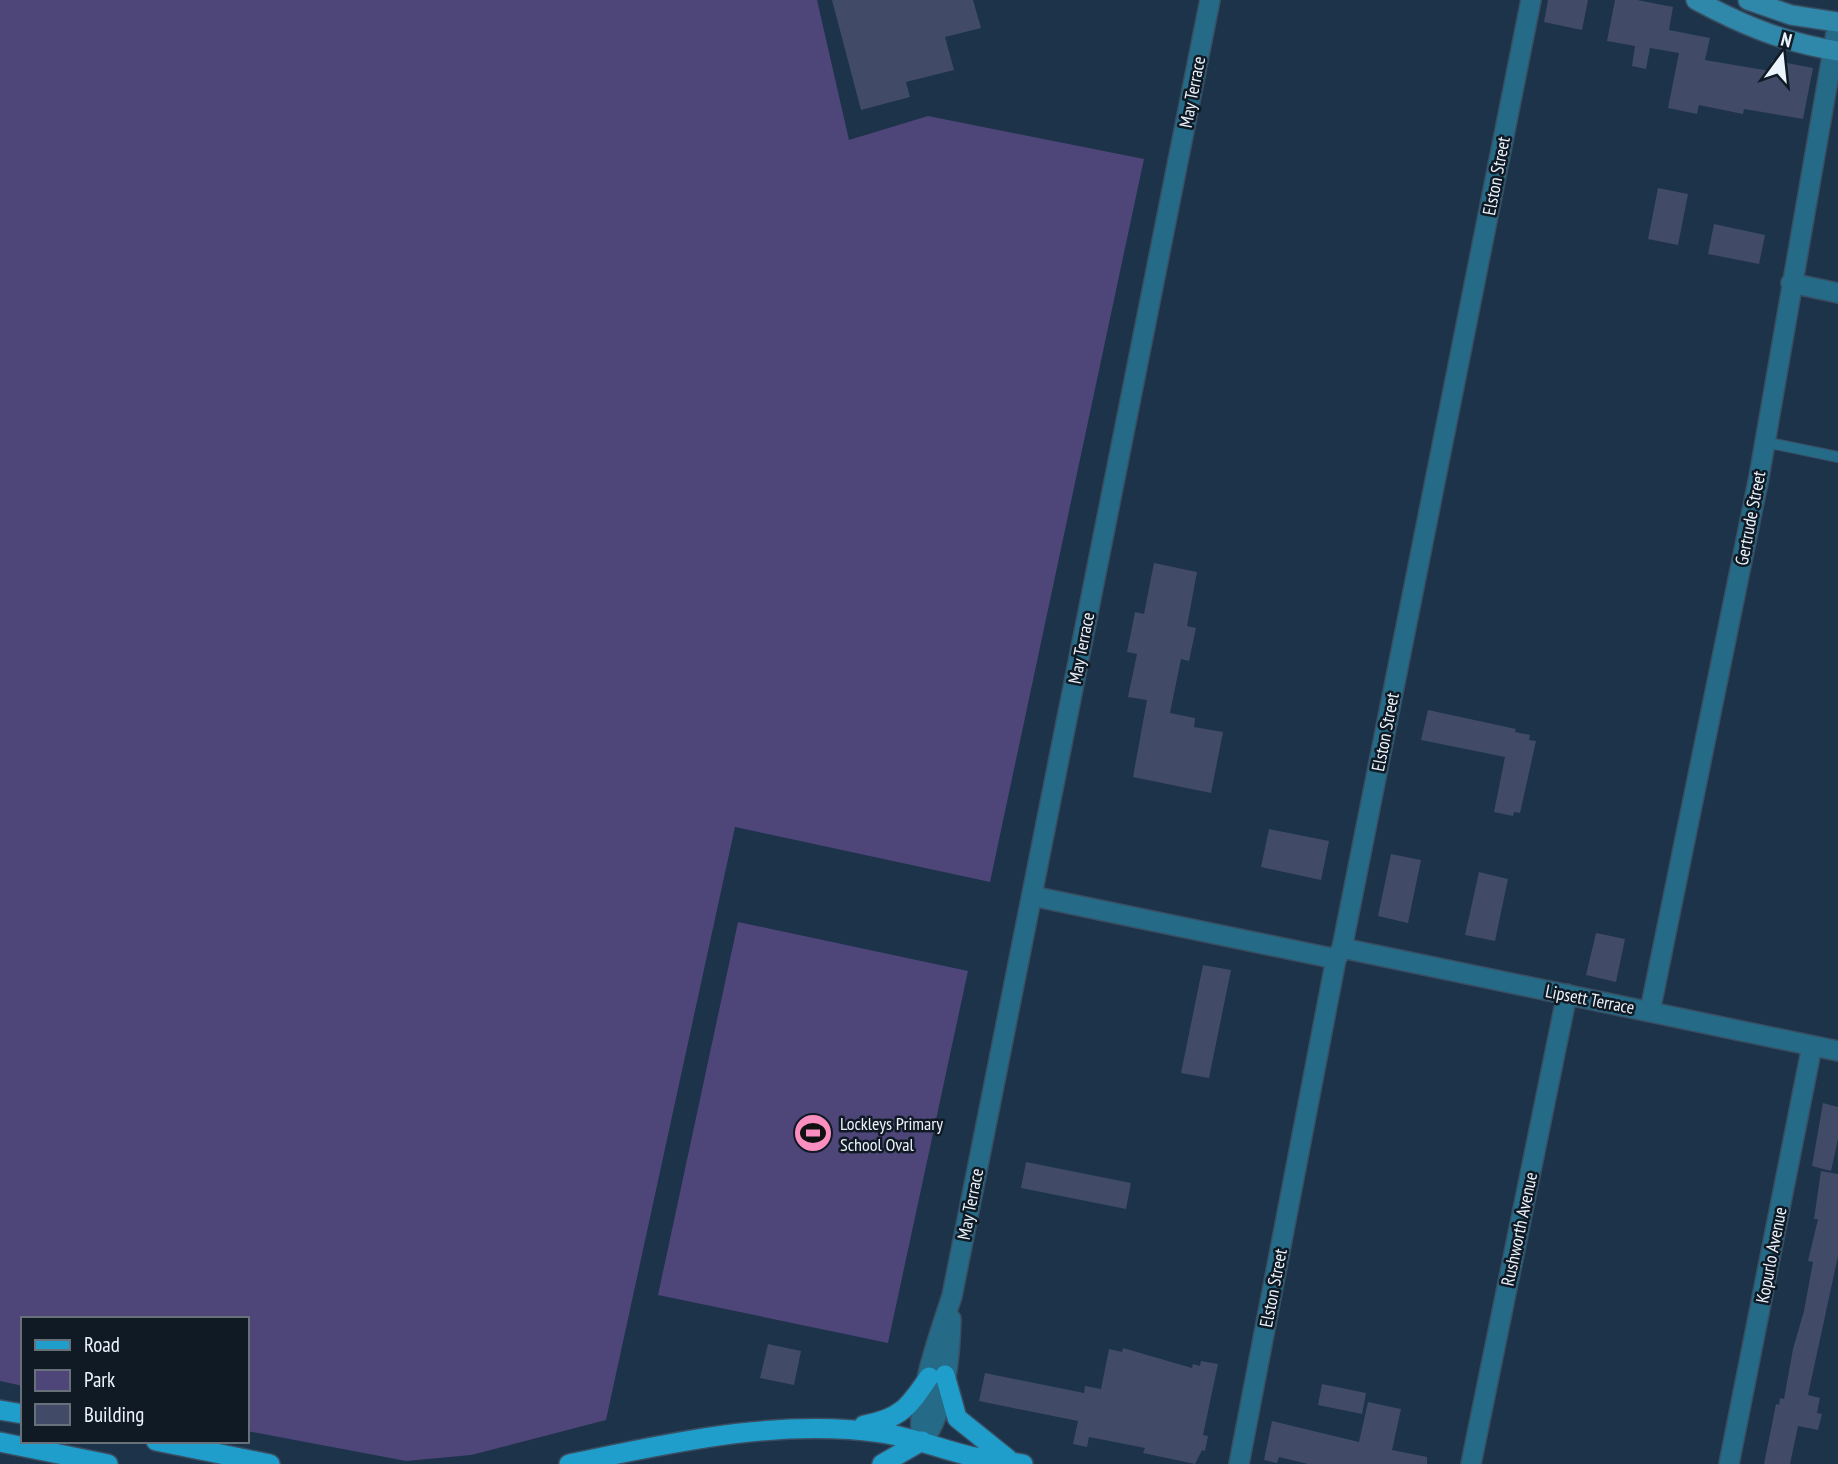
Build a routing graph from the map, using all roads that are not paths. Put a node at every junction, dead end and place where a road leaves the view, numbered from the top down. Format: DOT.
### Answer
graph roads {
  1 [pos="1210,0"];
  2 [pos="1531,0"];
  3 [pos="1696,0"];
  4 [pos="1748,0"];
  5 [pos="1838,22"];
  6 [pos="1835,51"];
  7 [pos="1791,283"];
  8 [pos="1838,293"];
  9 [pos="1765,442"];
  10 [pos="1838,457"];
  11 [pos="1032,896"];
  12 [pos="1339,953"];
  13 [pos="1567,995"];
  14 [pos="1650,1011"];
  15 [pos="1812,1046"];
  16 [pos="1838,1051"];
  17 [pos="937,1376"];
  18 [pos="0,1410"];
  19 [pos="21,1414"];
  20 [pos="835,1430"];
  21 [pos="922,1441"];
  22 [pos="0,1442"];
  23 [pos="166,1443"];
  24 [pos="1018,1463"];
  25 [pos="108,1464"];
  26 [pos="270,1464"];
  27 [pos="569,1464"];
  28 [pos="883,1464"];
  29 [pos="943,1464"];
  30 [pos="1239,1464"];
  31 [pos="1471,1464"];
  32 [pos="1729,1464"];
  1 -- 11 [label="street, May Terrace"];
  2 -- 12 [label="street, Elston Street"];
  3 -- 6 [label="main road"];
  4 -- 5 [label="main road"];
  5 -- 6 [label="street, Gertrude Street"];
  6 -- 7 [label="street, Gertrude Street"];
  7 -- 8 [label="street"];
  7 -- 9 [label="street, Gertrude Street"];
  9 -- 10 [label="lane"];
  9 -- 14 [label="street, Gertrude Street"];
  11 -- 12 [label="street, Lipsett Terrace"];
  11 -- 17 [label="street, May Terrace"];
  12 -- 13 [label="street, Lipsett Terrace"];
  12 -- 30 [label="street, Elston Street"];
  13 -- 14 [label="street, Lipsett Terrace"];
  13 -- 31 [label="street, Rushworth Avenue"];
  14 -- 15 [label="street, Lipsett Terrace"];
  15 -- 16 [label="street, Lipsett Terrace"];
  15 -- 32 [label="street, Kopurlo Avenue"];
  17 -- 20 [label="main road"];
  17 -- 21 [label="street, May Terrace"];
  17 -- 24 [label="main road"];
  18 -- 19 [label="main road"];
  20 -- 21 [label="main road"];
  20 -- 27 [label="main road"];
  21 -- 24 [label="main road"];
  21 -- 28 [label="main road"];
  21 -- 29 [label="main road"];
  22 -- 25 [label="main road"];
  23 -- 26 [label="main road"];
}
